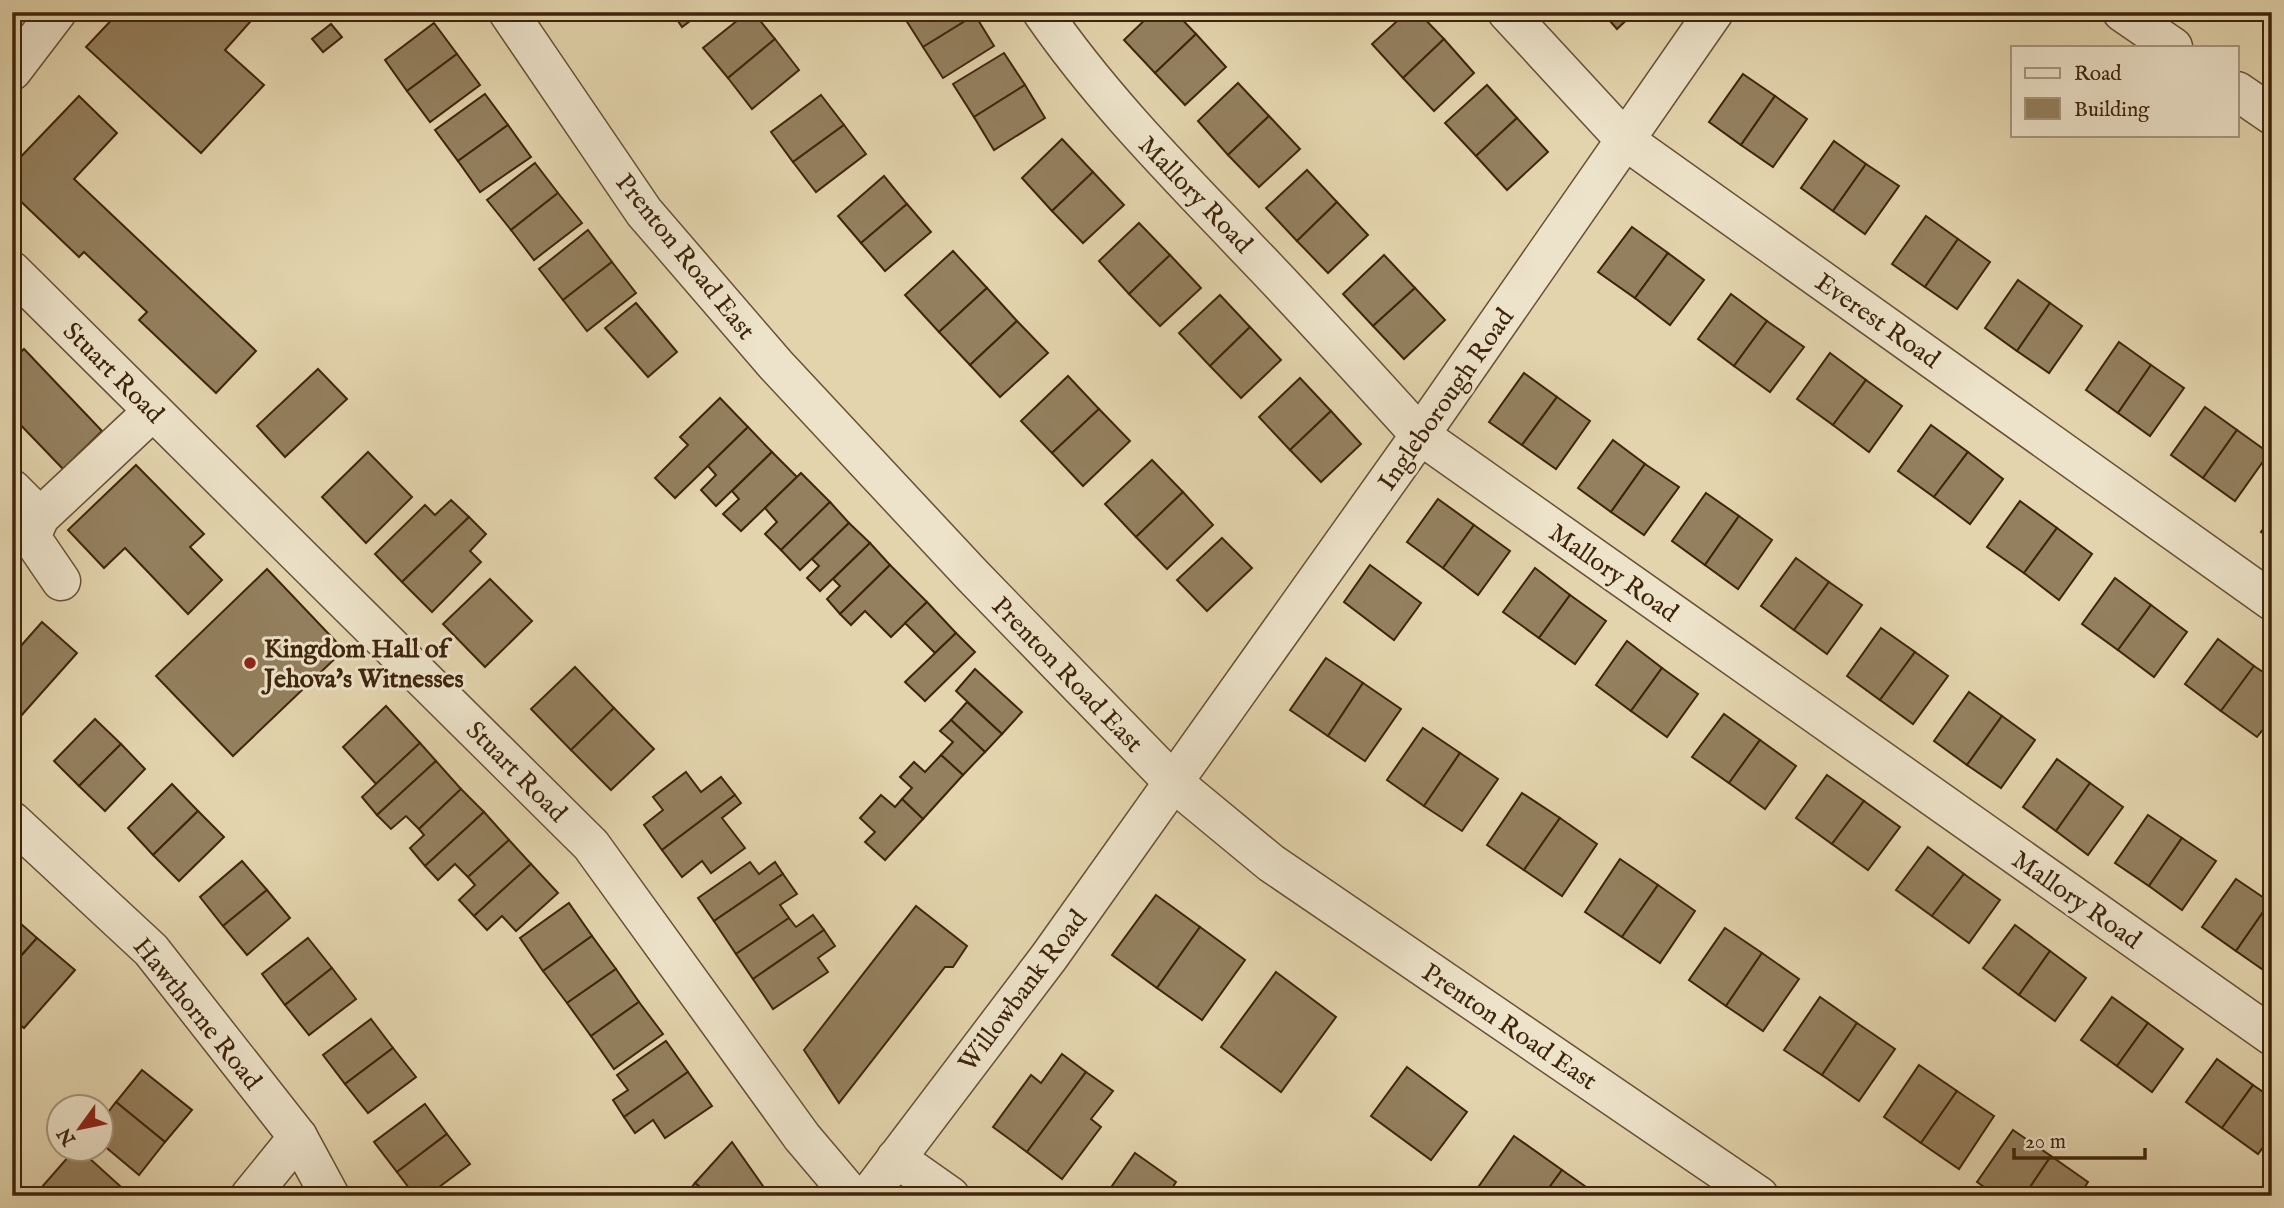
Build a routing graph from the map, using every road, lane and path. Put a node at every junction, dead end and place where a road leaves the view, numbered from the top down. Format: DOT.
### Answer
graph roads {
  1 [pos="509,12"];
  2 [pos="1042,12"];
  3 [pos="1507,12"];
  4 [pos="1714,12"];
  5 [pos="2122,12"];
  6 [pos="42,18"];
  7 [pos="2172,46"];
  8 [pos="12,71"];
  9 [pos="2238,92"];
  10 [pos="2272,115"];
  11 [pos="1626,141"];
  12 [pos="12,271"];
  13 [pos="153,411"];
  14 [pos="1420,435"];
  15 [pos="12,489"];
  16 [pos="40,517"];
  17 [pos="61,580"];
  18 [pos="2272,601"];
  19 [pos="1173,782"];
  20 [pos="12,821"];
  21 [pos="2272,1036"];
  22 [pos="298,1137"];
  23 [pos="896,1158"];
  24 [pos="250,1196"];
  25 [pos="330,1196"];
  26 [pos="852,1196"];
  27 [pos="868,1196"];
  28 [pos="950,1196"];
  29 [pos="1759,1196"];
  1 -- 19 [label="street, Prenton Road East"];
  2 -- 14 [label="street, Mallory Road"];
  3 -- 11 [label="street, Everest Road"];
  4 -- 11 [label="street, Ingleborough Road"];
  5 -- 7 [label="street"];
  6 -- 8 [label="street"];
  9 -- 10 [label="street"];
  11 -- 14 [label="street, Ingleborough Road"];
  11 -- 18 [label="street, Everest Road"];
  12 -- 13 [label="street, Stuart Road"];
  13 -- 16 [label="street"];
  13 -- 26 [label="street, Stuart Road"];
  14 -- 19 [label="street, Ingleborough Road"];
  14 -- 21 [label="street, Mallory Road"];
  15 -- 16 [label="street"];
  16 -- 17 [label="street"];
  19 -- 23 [label="street, Willowbank Road"];
  19 -- 29 [label="street, Prenton Road East"];
  20 -- 22 [label="street, Hawthorne Road"];
  22 -- 24 [label="street"];
  22 -- 25 [label="street, Hawthorne Road"];
  23 -- 27 [label="street, Willowbank Road"];
  23 -- 28 [label="street"];
}
